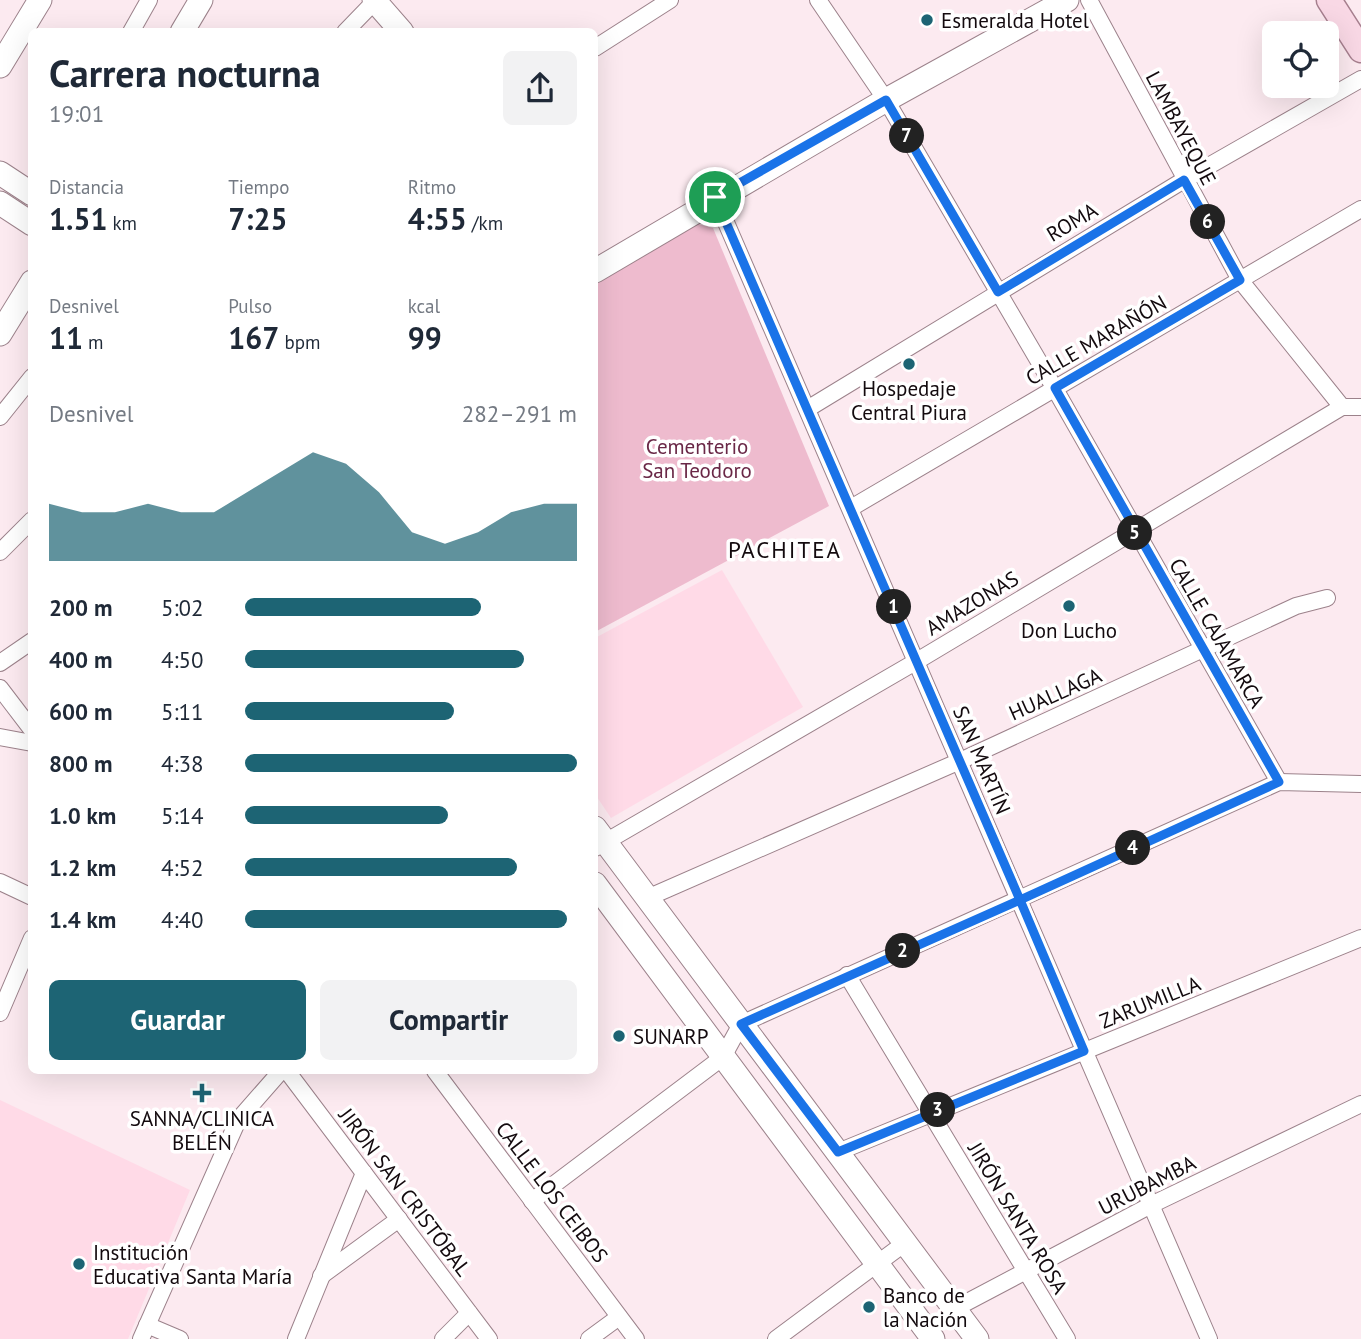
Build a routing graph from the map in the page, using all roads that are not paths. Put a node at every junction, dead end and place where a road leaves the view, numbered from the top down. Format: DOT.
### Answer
graph roads {
  1 [pos="40,0"];
  2 [pos="149,0"];
  3 [pos="201,0"];
  4 [pos="379,0"];
  5 [pos="670,0"];
  6 [pos="818,0"];
  7 [pos="1067,0"];
  8 [pos="1089,0"];
  9 [pos="1329,0"];
  10 [pos="133,28"];
  11 [pos="184,28"];
  12 [pos="349,28"];
  13 [pos="399,28"];
  14 [pos="415,28"];
  15 [pos="598,46"];
  16 [pos="1361,50"];
  17 [pos="0,66"];
  18 [pos="1361,79"];
  19 [pos="886,100"];
  20 [pos="0,173"];
  21 [pos="1184,180"];
  22 [pos="28,191"];
  23 [pos="715,197"];
  24 [pos="0,203"];
  25 [pos="1361,209"];
  26 [pos="28,221"];
  27 [pos="598,265"];
  28 [pos="1240,280"];
  29 [pos="28,288"];
  30 [pos="998,292"];
  31 [pos="0,334"];
  32 [pos="28,382"];
  33 [pos="1055,388"];
  34 [pos="1342,407"];
  35 [pos="1361,407"];
  36 [pos="809,408"];
  37 [pos="0,416"];
  38 [pos="851,508"];
  39 [pos="28,524"];
  40 [pos="1133,530"];
  41 [pos="0,552"];
  42 [pos="1327,598"];
  43 [pos="28,644"];
  44 [pos="1202,651"];
  45 [pos="917,661"];
  46 [pos="0,663"];
  47 [pos="0,688"];
  48 [pos="28,725"];
  49 [pos="0,737"];
  50 [pos="28,742"];
  51 [pos="960,761"];
  52 [pos="1279,782"];
  53 [pos="1361,784"];
  54 [pos="598,839"];
  55 [pos="0,882"];
  56 [pos="598,888"];
  57 [pos="28,895"];
  58 [pos="648,898"];
  59 [pos="1020,900"];
  60 [pos="1361,938"];
  61 [pos="28,947"];
  62 [pos="847,975"];
  63 [pos="0,1013"];
  64 [pos="741,1024"];
  65 [pos="1084,1051"];
  66 [pos="723,1056"];
  67 [pos="278,1074"];
  68 [pos="289,1074"];
  69 [pos="437,1074"];
  70 [pos="1361,1104"];
  71 [pos="930,1113"];
  72 [pos="838,1152"];
  73 [pos="364,1172"];
  74 [pos="532,1201"];
  75 [pos="1151,1205"];
  76 [pos="399,1219"];
  77 [pos="905,1243"];
  78 [pos="877,1263"];
  79 [pos="1026,1271"];
  80 [pos="321,1276"];
  81 [pos="954,1308"];
  82 [pos="469,1313"];
  83 [pos="620,1317"];
  84 [pos="144,1332"];
  85 [pos="180,1339"];
  86 [pos="296,1339"];
  87 [pos="443,1339"];
  88 [pos="489,1339"];
  89 [pos="589,1339"];
  90 [pos="636,1339"];
  91 [pos="776,1339"];
  92 [pos="933,1339"];
  93 [pos="977,1339"];
  94 [pos="1067,1339"];
  95 [pos="1209,1339"];
  1 -- 17 [label="main road"];
  2 -- 10 [label="street"];
  3 -- 11 [label="main road"];
  4 -- 12 [label="street"];
  4 -- 13 [label="main road"];
  4 -- 14 [label="main road"];
  5 -- 15 [label="street"];
  6 -- 19 [label="street, CALLE CAJAMARCA"];
  7 -- 19 [label="main road"];
  8 -- 21 [label="street, LAMBAYEQUE"];
  9 -- 16 [label="main road"];
  18 -- 21 [label="street, ROMA"];
  19 -- 23 [label="main road"];
  19 -- 30 [label="street, CALLE CAJAMARCA"];
  20 -- 22 [label="main road"];
  21 -- 28 [label="street, LAMBAYEQUE"];
  21 -- 30 [label="street, ROMA"];
  23 -- 27 [label="main road"];
  23 -- 36 [label="street, SAN MARTÍN"];
  24 -- 26 [label="main road"];
  25 -- 28 [label="street, CALLE MARAÑÓN"];
  28 -- 33 [label="street, CALLE MARAÑÓN"];
  28 -- 34 [label="street, LAMBAYEQUE"];
  29 -- 31 [label="main road"];
  30 -- 33 [label="street, CALLE CAJAMARCA"];
  30 -- 36 [label="street, ROMA"];
  32 -- 37 [label="street"];
  33 -- 38 [label="street, CALLE MARAÑÓN"];
  33 -- 40 [label="street, CALLE CAJAMARCA"];
  34 -- 35 [label="street"];
  34 -- 40 [label="street, AMAZONAS"];
  36 -- 38 [label="street, SAN MARTÍN"];
  38 -- 45 [label="street, SAN MARTÍN"];
  39 -- 41 [label="street"];
  40 -- 44 [label="street, CALLE CAJAMARCA"];
  40 -- 45 [label="street, AMAZONAS"];
  42 -- 44 [label="street, HUALLAGA"];
  43 -- 46 [label="street"];
  44 -- 51 [label="street, HUALLAGA"];
  44 -- 52 [label="street, CALLE CAJAMARCA"];
  45 -- 51 [label="street, SAN MARTÍN"];
  45 -- 54 [label="street, AMAZONAS"];
  47 -- 48 [label="street"];
  49 -- 50 [label="street"];
  51 -- 58 [label="street, HUALLAGA"];
  51 -- 59 [label="street, SAN MARTÍN"];
  52 -- 53 [label="street"];
  52 -- 59 [label="street"];
  54 -- 58 [label="main road"];
  55 -- 57 [label="street"];
  56 -- 66 [label="main road"];
  58 -- 64 [label="main road"];
  59 -- 62 [label="street"];
  59 -- 65 [label="street, SAN MARTÍN"];
  60 -- 65 [label="street, ZARUMILLA"];
  61 -- 63 [label="street"];
  62 -- 64 [label="street"];
  62 -- 71 [label="street, JIRÓN SANTA ROSA"];
  64 -- 66 [label="street"];
  64 -- 72 [label="main road"];
  65 -- 71 [label="street, ZARUMILLA"];
  65 -- 75 [label="street, SAN MARTÍN"];
  66 -- 74 [label="street"];
  66 -- 78 [label="main road"];
  67 -- 84 [label="street"];
  68 -- 73 [label="street, JIRÓN SAN CRISTÓBAL"];
  69 -- 74 [label="street, CALLE LOS CEIBOS"];
  70 -- 75 [label="street, URUBAMBA"];
  71 -- 72 [label="street, ZARUMILLA"];
  71 -- 79 [label="street, JIRÓN SANTA ROSA"];
  72 -- 77 [label="main road"];
  73 -- 76 [label="street, JIRÓN SAN CRISTÓBAL"];
  73 -- 80 [label="street"];
  74 -- 83 [label="street, CALLE LOS CEIBOS"];
  75 -- 79 [label="street, URUBAMBA"];
  75 -- 95 [label="street, SAN MARTÍN"];
  76 -- 80 [label="street"];
  76 -- 82 [label="street, JIRÓN SAN CRISTÓBAL"];
  77 -- 78 [label="street"];
  77 -- 81 [label="main road"];
  78 -- 91 [label="street"];
  78 -- 92 [label="main road"];
  79 -- 81 [label="street, URUBAMBA"];
  79 -- 94 [label="street, JIRÓN SANTA ROSA"];
  80 -- 86 [label="street"];
  81 -- 93 [label="main road"];
  82 -- 87 [label="street"];
  82 -- 88 [label="street, JIRÓN SAN CRISTÓBAL"];
  83 -- 89 [label="street"];
  83 -- 90 [label="street, CALLE LOS CEIBOS"];
  84 -- 85 [label="street"];
}
